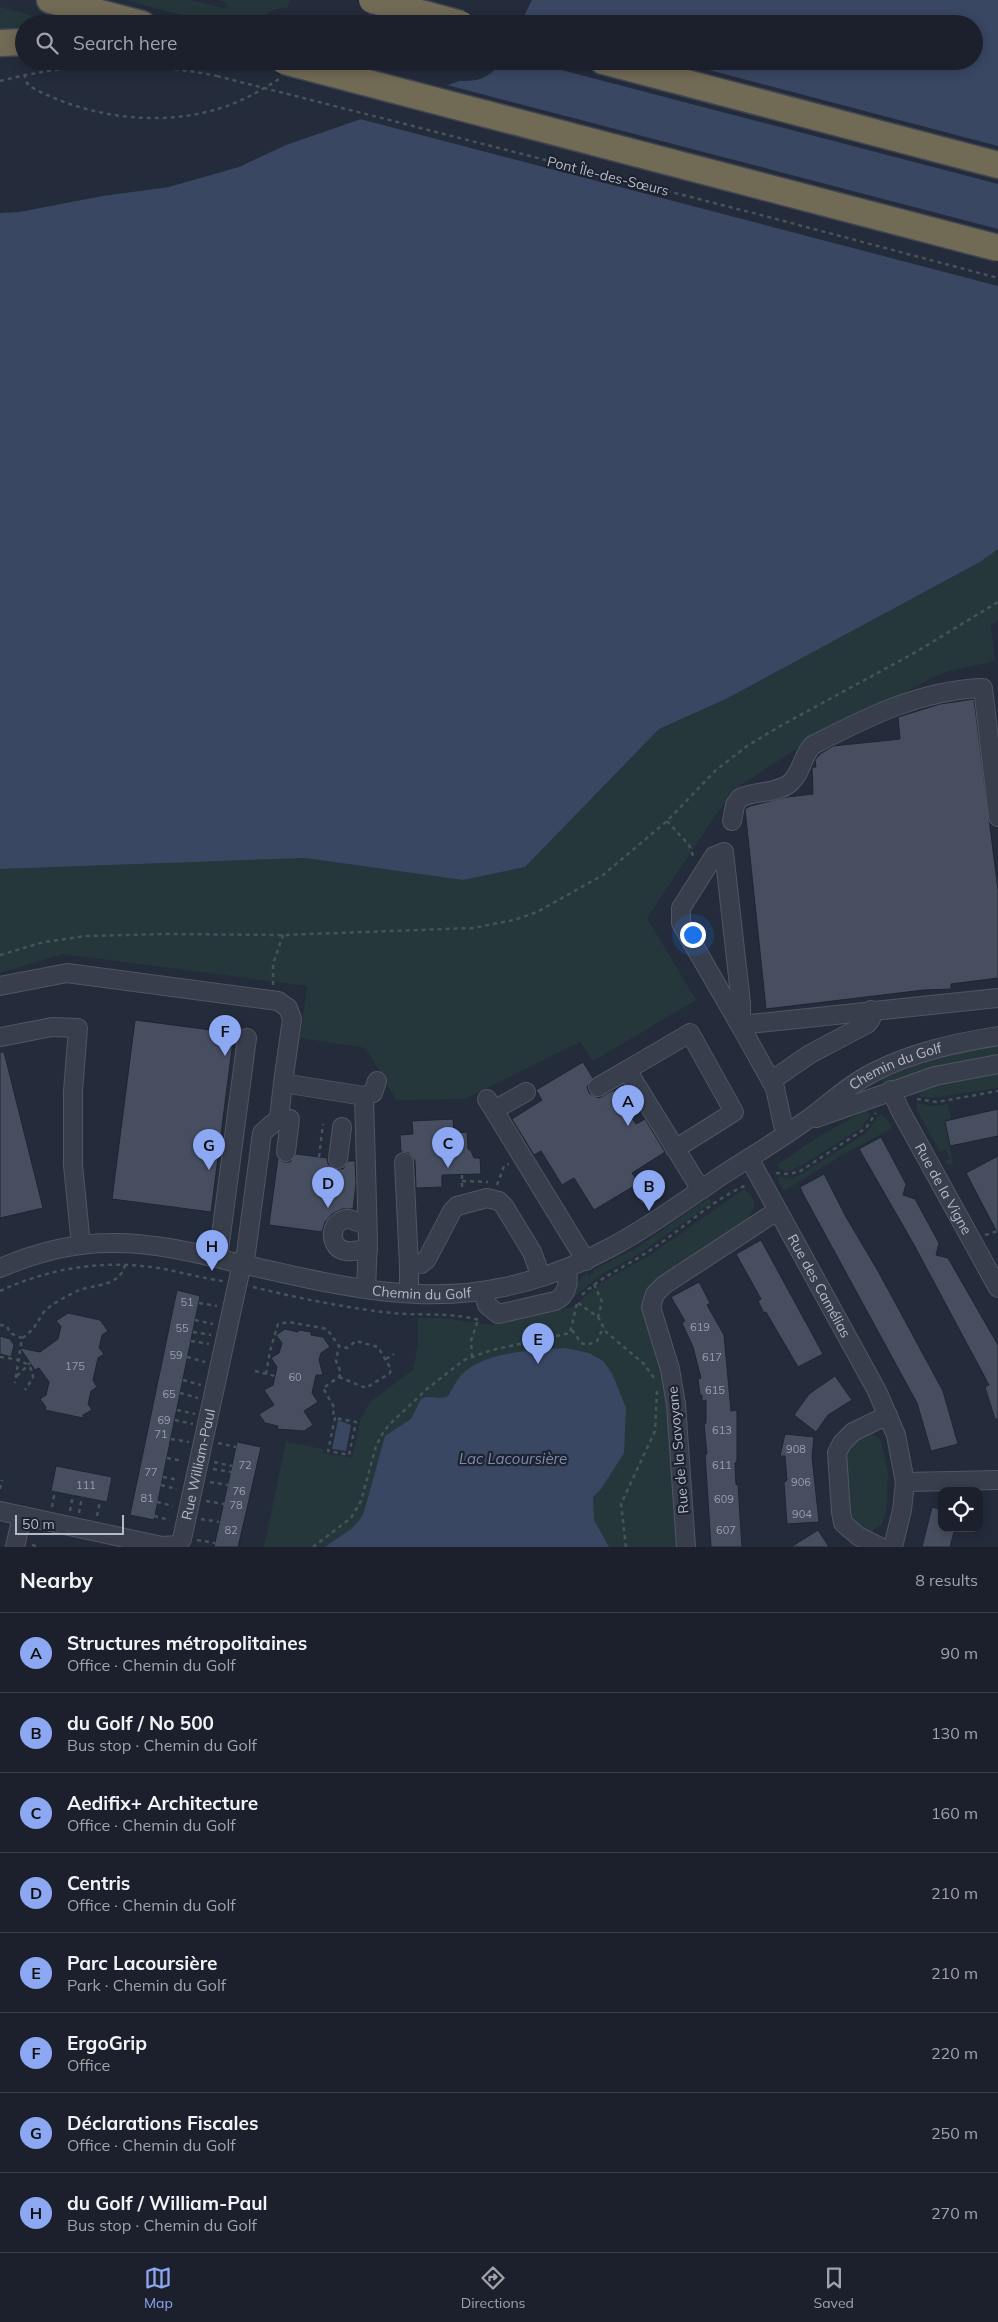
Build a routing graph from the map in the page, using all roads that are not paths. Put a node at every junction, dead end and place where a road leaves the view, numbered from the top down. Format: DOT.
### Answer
graph roads {
  1 [pos="50,0"];
  2 [pos="366,9"];
  3 [pos="108,15"];
  4 [pos="404,15"];
  5 [pos="15,42"];
  6 [pos="0,43"];
  7 [pos="318,70"];
  8 [pos="638,70"];
  9 [pos="998,165"];
  10 [pos="998,248"];
  11 [pos="998,817"];
  12 [pos="732,821"];
  13 [pos="0,986"];
  14 [pos="998,998"];
  15 [pos="871,1010"];
  16 [pos="741,1027"];
  17 [pos="998,1036"];
  18 [pos="1,1037"];
  19 [pos="247,1038"];
  20 [pos="998,1064"];
  21 [pos="627,1070"];
  22 [pos="376,1080"];
  23 [pos="771,1081"];
  24 [pos="283,1083"];
  25 [pos="598,1087"];
  26 [pos="891,1090"];
  27 [pos="526,1092"];
  28 [pos="364,1096"];
  29 [pos="290,1119"];
  30 [pos="806,1121"];
  31 [pos="342,1127"];
  32 [pos="788,1133"];
  33 [pos="675,1149"];
  34 [pos="286,1152"];
  35 [pos="749,1158"];
  36 [pos="338,1159"];
  37 [pos="404,1162"];
  38 [pos="700,1190"];
  39 [pos="777,1210"];
  40 [pos="368,1225"];
  41 [pos="81,1245"];
  42 [pos="368,1250"];
  43 [pos="218,1258"];
  44 [pos="586,1261"];
  45 [pos="242,1264"];
  46 [pos="409,1266"];
  47 [pos="0,1268"];
  48 [pos="566,1269"];
  49 [pos="541,1278"];
  50 [pos="998,1288"];
  51 [pos="366,1289"];
  52 [pos="483,1291"];
  53 [pos="409,1293"];
  54 [pos="888,1415"];
  55 [pos="998,1480"];
  56 [pos="905,1482"];
  57 [pos="0,1511"];
  58 [pos="22,1516"];
  59 [pos="22,1546"];
  60 [pos="686,1547"];
  61 [pos="880,1547"];
  62 [pos="893,1547"];
  1 -- 3 [label="highway"];
  2 -- 4 [label="highway, bridge"];
  5 -- 6 [label="highway"];
  7 -- 10 [label="highway, Pont Île-des-Sœurs, bridge"];
  8 -- 9 [label="highway"];
  11 -- 12 [label="street"];
  13 -- 24 [label="street"];
  14 -- 15 [label="street"];
  15 -- 16 [label="street"];
  15 -- 23 [label="street"];
  16 -- 16 [label="street"];
  16 -- 23 [label="street"];
  17 -- 30 [label="street, Chemin du Golf"];
  18 -- 41 [label="street"];
  19 -- 43 [label="street"];
  20 -- 26 [label="street, Chemin du Golf"];
  21 -- 25 [label="street"];
  21 -- 33 [label="street"];
  21 -- 33 [label="street"];
  22 -- 28 [label="street"];
  23 -- 32 [label="street"];
  24 -- 28 [label="street"];
  24 -- 45 [label="street"];
  26 -- 30 [label="street, Chemin du Golf"];
  26 -- 50 [label="street, Rue de la Vigne"];
  27 -- 44 [label="street"];
  28 -- 40 [label="street"];
  29 -- 34 [label="street"];
  30 -- 32 [label="street, Chemin du Golf"];
  31 -- 36 [label="street"];
  32 -- 35 [label="street, Chemin du Golf"];
  33 -- 38 [label="street"];
  35 -- 38 [label="street, Chemin du Golf"];
  35 -- 39 [label="street, Rue des Camélias"];
  37 -- 46 [label="street"];
  38 -- 44 [label="street, Chemin du Golf"];
  39 -- 54 [label="street, Rue des Camélias"];
  39 -- 60 [label="street, Rue de la Savoyane"];
  40 -- 42 [label="street"];
  40 -- 42 [label="street"];
  41 -- 43 [label="street, Chemin du Golf"];
  41 -- 47 [label="street, Chemin du Golf"];
  42 -- 51 [label="street"];
  43 -- 45 [label="street, Chemin du Golf"];
  44 -- 48 [label="street, Chemin du Golf"];
  45 -- 51 [label="street, Chemin du Golf"];
  45 -- 58 [label="street, Rue William-Paul"];
  46 -- 49 [label="street"];
  46 -- 53 [label="street"];
  48 -- 49 [label="street, Chemin du Golf"];
  48 -- 52 [label="street"];
  49 -- 52 [label="street, Chemin du Golf"];
  51 -- 53 [label="street, Chemin du Golf"];
  52 -- 53 [label="street, Chemin du Golf"];
  54 -- 56 [label="street, Rue des Camélias"];
  54 -- 61 [label="street"];
  55 -- 56 [label="street"];
  56 -- 62 [label="street, Rue des Camélias"];
  57 -- 58 [label="street, Rue William-Paul"];
  58 -- 59 [label="street"];
}
